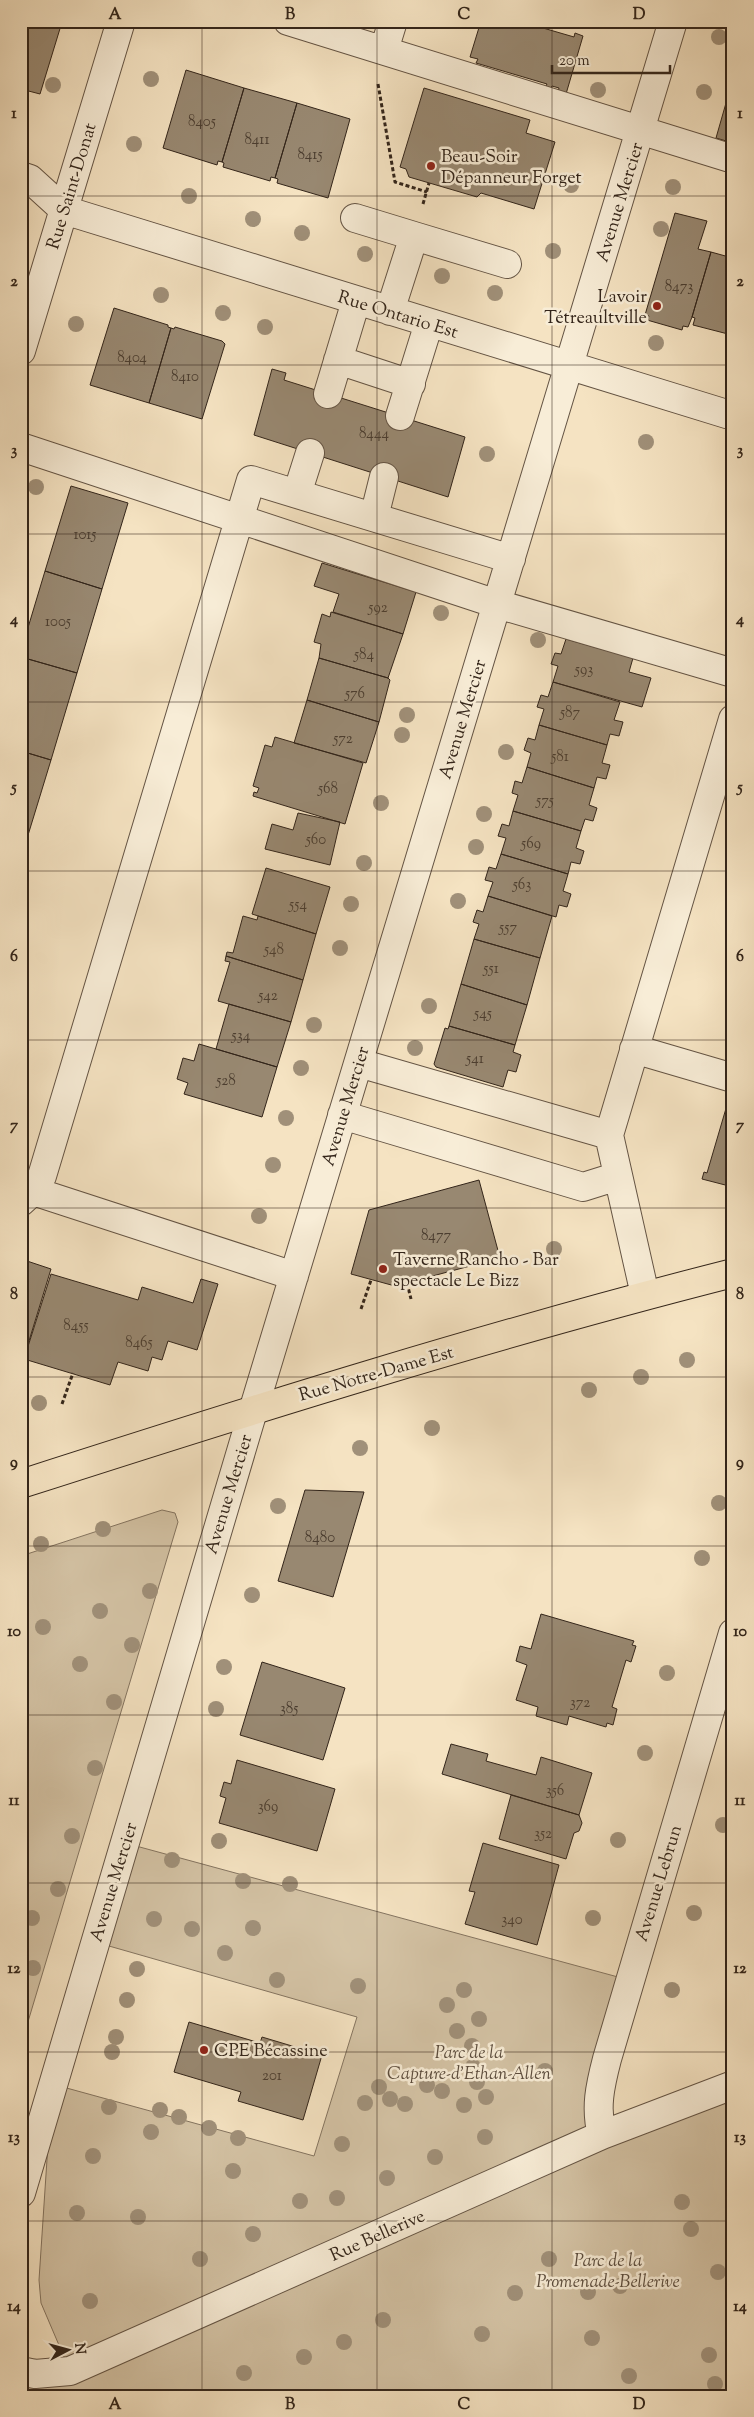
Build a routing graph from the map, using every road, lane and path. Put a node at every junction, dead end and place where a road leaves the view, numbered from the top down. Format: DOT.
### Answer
graph roads {
  1 [pos="121,21"];
  2 [pos="288,21"];
  3 [pos="393,21"];
  4 [pos="673,21"];
  5 [pos="384,50"];
  6 [pos="377,76"];
  7 [pos="640,132"];
  8 [pos="733,159"];
  9 [pos="21,176"];
  10 [pos="429,183"];
  11 [pos="64,210"];
  12 [pos="355,218"];
  13 [pos="414,236"];
  14 [pos="507,264"];
  15 [pos="356,301"];
  16 [pos="390,311"];
  17 [pos="429,323"];
  18 [pos="21,351"];
  19 [pos="338,360"];
  20 [pos="569,367"];
  21 [pos="412,384"];
  22 [pos="328,394"];
  23 [pos="400,416"];
  24 [pos="733,416"];
  25 [pos="21,447"];
  26 [pos="310,453"];
  27 [pos="384,477"];
  28 [pos="298,494"];
  29 [pos="374,517"];
  30 [pos="240,519"];
  31 [pos="511,558"];
  32 [pos="497,604"];
  33 [pos="733,673"];
  34 [pos="733,719"];
  35 [pos="634,1049"];
  36 [pos="358,1063"];
  37 [pos="733,1078"];
  38 [pos="342,1115"];
  39 [pos="609,1135"];
  40 [pos="618,1176"];
  41 [pos="27,1197"];
  42 [pos="733,1273"];
  43 [pos="294,1276"];
  44 [pos="371,1280"];
  45 [pos="407,1283"];
  46 [pos="645,1295"];
  47 [pos="411,1299"];
  48 [pos="361,1309"];
  49 [pos="73,1373"];
  50 [pos="62,1404"];
  51 [pos="253,1411"];
  52 [pos="21,1484"];
  53 [pos="733,1633"];
  54 [pos="733,2085"];
  55 [pos="602,2135"];
  56 [pos="21,2193"];
  57 [pos="21,2370"];
  1 -- 11 [label="street, Rue Saint-Donat"];
  2 -- 5 [label="street"];
  3 -- 5 [label="street"];
  4 -- 7 [label="street, Avenue Mercier"];
  5 -- 7 [label="street"];
  6 -- 10 [label="path"];
  7 -- 8 [label="street"];
  7 -- 20 [label="street, Avenue Mercier"];
  9 -- 11 [label="street"];
  11 -- 15 [label="street, Rue Ontario Est"];
  11 -- 18 [label="street, Rue Saint-Donat"];
  12 -- 13 [label="street"];
  13 -- 14 [label="street"];
  13 -- 16 [label="street"];
  15 -- 16 [label="street, Rue Ontario Est"];
  15 -- 19 [label="street"];
  16 -- 17 [label="street, Rue Ontario Est"];
  17 -- 20 [label="street, Rue Ontario Est"];
  17 -- 21 [label="street"];
  19 -- 21 [label="street"];
  19 -- 22 [label="street"];
  20 -- 24 [label="street, Rue Ontario Est"];
  20 -- 31 [label="street, Avenue Mercier"];
  21 -- 23 [label="street"];
  25 -- 30 [label="street"];
  26 -- 28 [label="street"];
  27 -- 29 [label="street"];
  28 -- 29 [label="street"];
  28 -- 30 [label="street"];
  29 -- 31 [label="street"];
  30 -- 32 [label="street"];
  30 -- 41 [label="street"];
  31 -- 32 [label="street, Avenue Mercier"];
  32 -- 33 [label="street"];
  32 -- 36 [label="street, Avenue Mercier"];
  34 -- 35 [label="street"];
  35 -- 37 [label="street"];
  35 -- 39 [label="street"];
  36 -- 38 [label="street, Avenue Mercier"];
  36 -- 39 [label="street"];
  38 -- 40 [label="street"];
  38 -- 43 [label="street, Avenue Mercier"];
  39 -- 40 [label="street"];
  40 -- 46 [label="street"];
  41 -- 43 [label="street"];
  42 -- 46 [label="main road, Rue Notre-Dame Est"];
  43 -- 51 [label="street, Avenue Mercier"];
  44 -- 48 [label="path"];
  45 -- 47 [label="path"];
  46 -- 51 [label="main road, Rue Notre-Dame Est"];
  49 -- 50 [label="path"];
  51 -- 52 [label="main road, Rue Notre-Dame Est"];
  51 -- 56 [label="street, Avenue Mercier"];
  53 -- 55 [label="street, Avenue Lebrun"];
  54 -- 55 [label="street, Rue Bellerive"];
  55 -- 57 [label="street, Rue Bellerive"];
}
